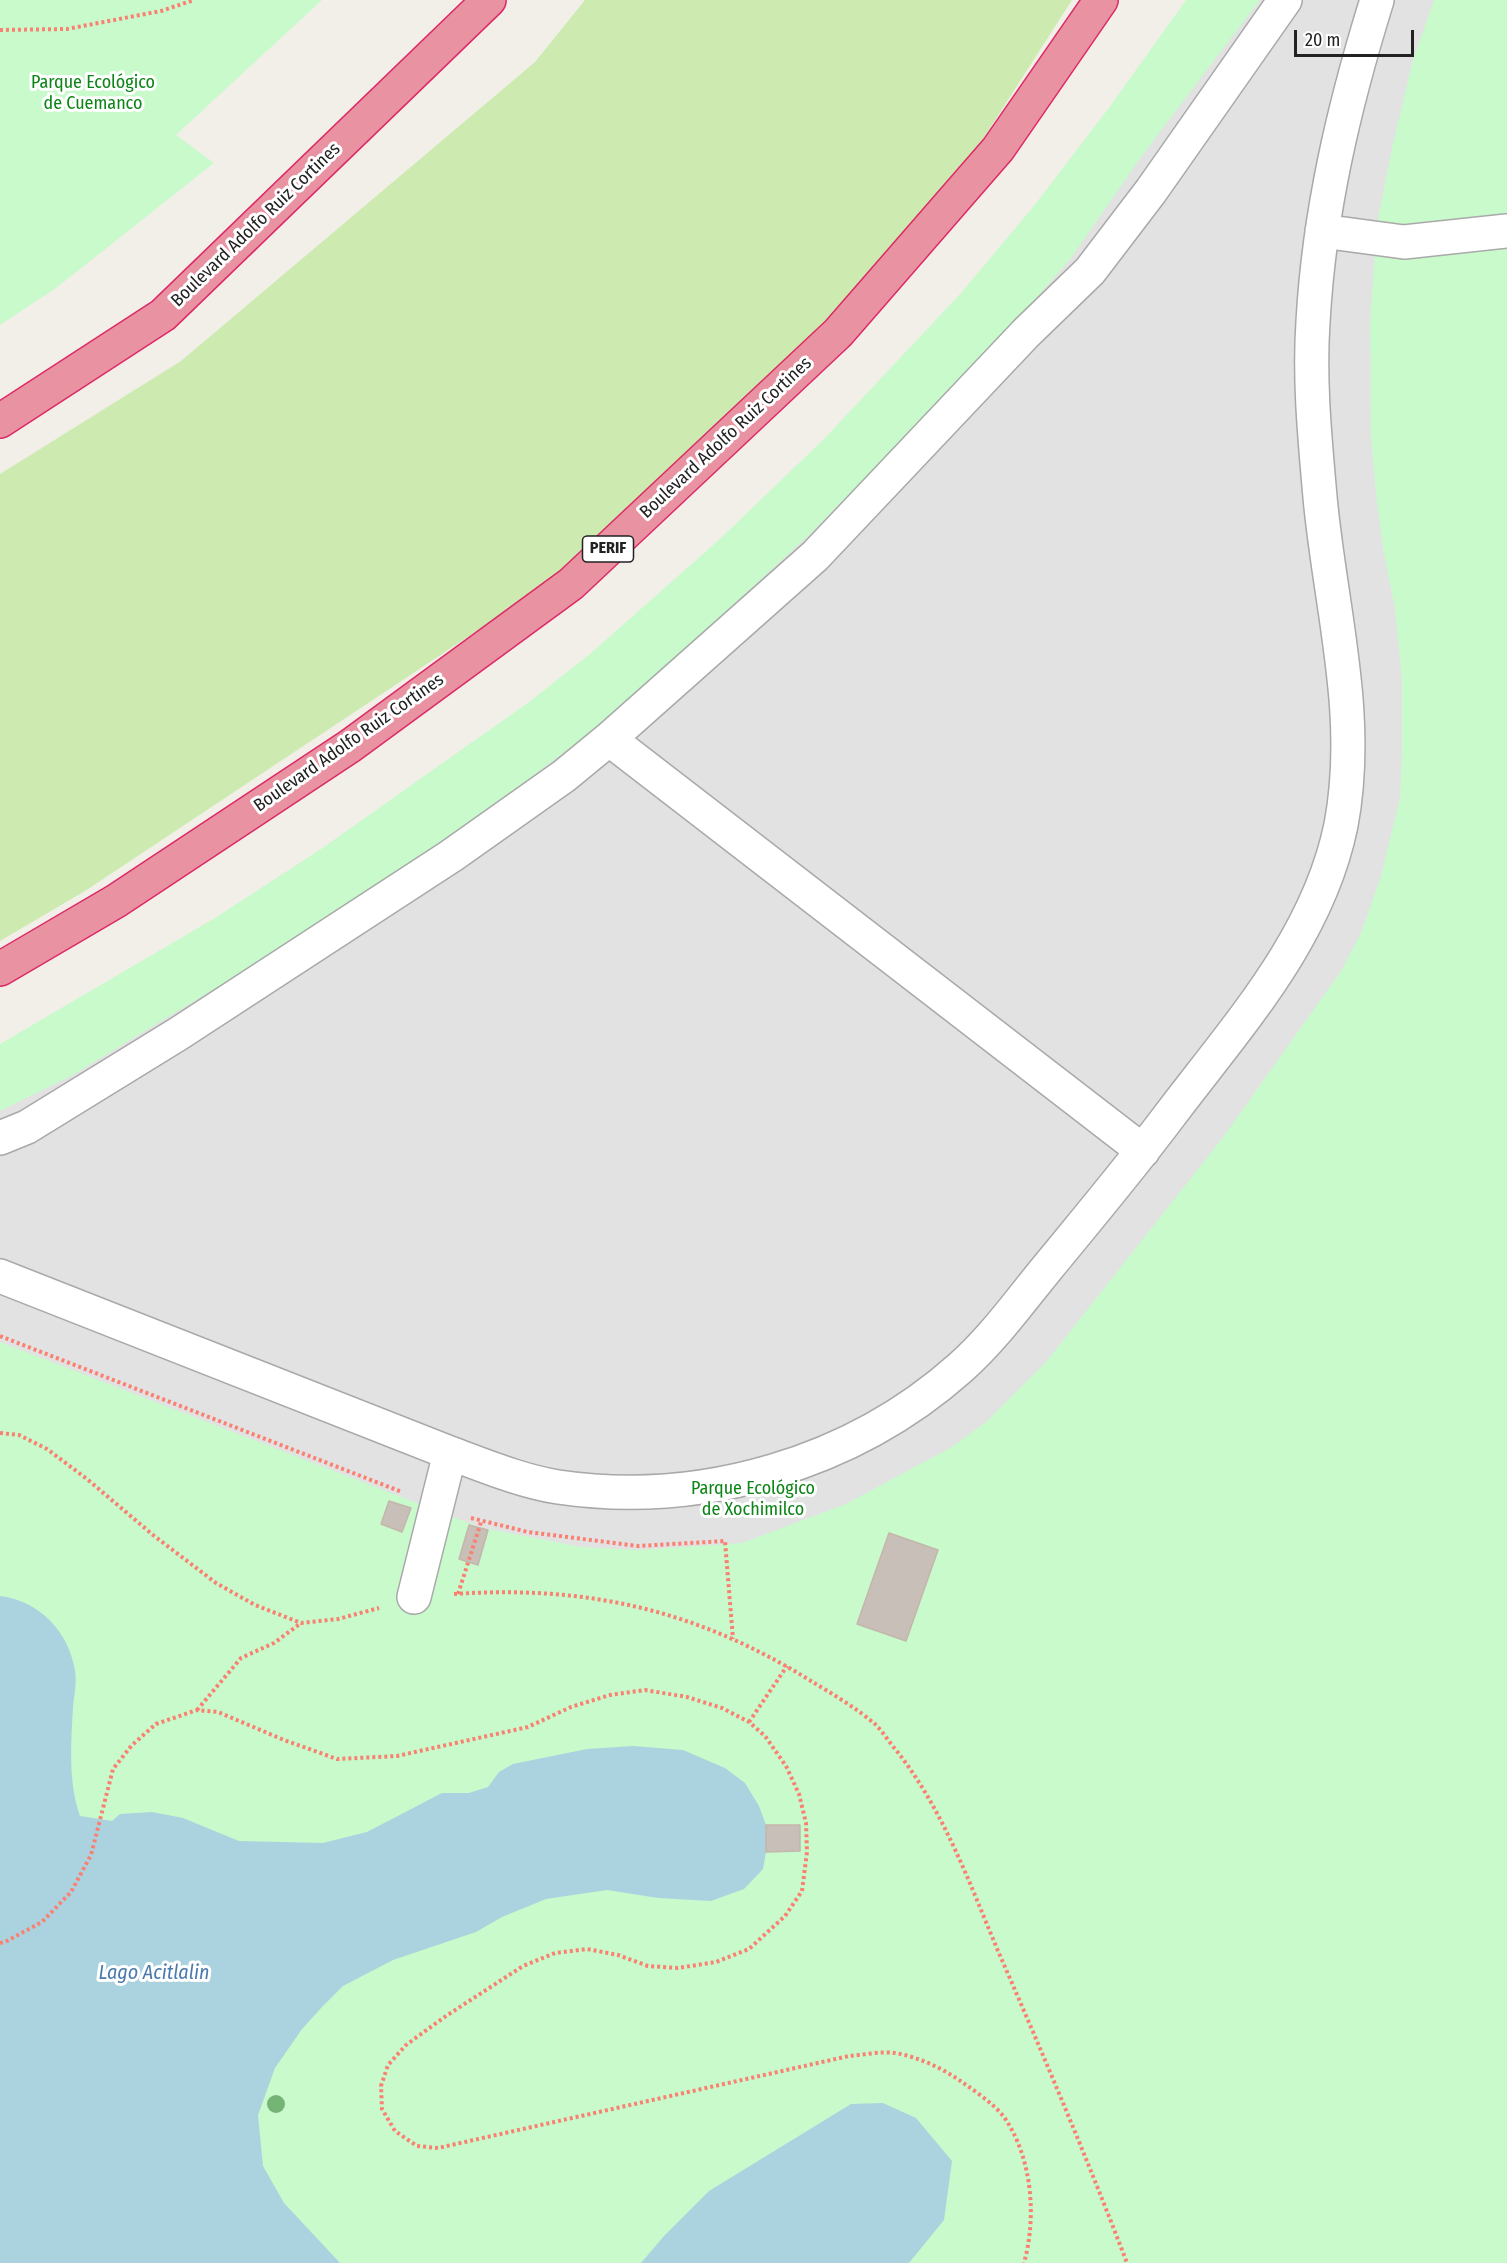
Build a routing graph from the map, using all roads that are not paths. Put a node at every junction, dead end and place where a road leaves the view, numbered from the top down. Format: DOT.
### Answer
graph roads {
  1 [pos="489,0"];
  2 [pos="1101,0"];
  3 [pos="1285,0"];
  4 [pos="1377,0"];
  5 [pos="1322,231"];
  6 [pos="1507,231"];
  7 [pos="0,421"];
  8 [pos="609,740"];
  9 [pos="0,969"];
  10 [pos="0,1138"];
  11 [pos="1143,1151"];
  12 [pos="0,1276"];
  13 [pos="450,1453"];
  14 [pos="414,1597"];
  1 -- 7 [label="highway, Boulevard Adolfo Ruiz Cortines"];
  2 -- 9 [label="highway, Boulevard Adolfo Ruiz Cortines / PERIF"];
  3 -- 8 [label="lane"];
  4 -- 5 [label="lane"];
  5 -- 6 [label="lane"];
  5 -- 11 [label="lane"];
  8 -- 10 [label="lane"];
  8 -- 11 [label="lane"];
  11 -- 13 [label="lane"];
  12 -- 13 [label="lane"];
  13 -- 14 [label="lane"];
}
